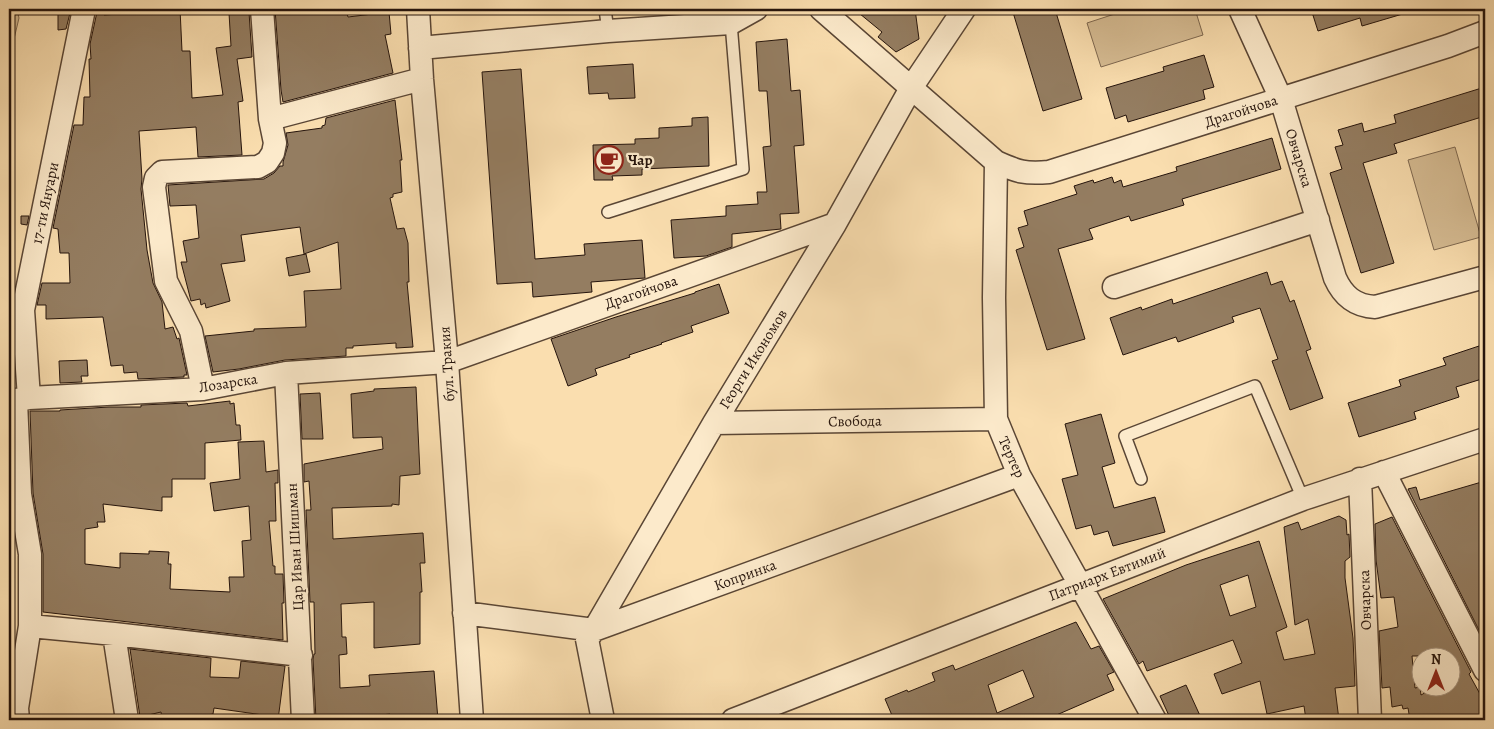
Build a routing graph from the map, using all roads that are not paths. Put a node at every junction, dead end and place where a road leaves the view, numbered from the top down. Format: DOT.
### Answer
graph roads {
  1 [pos="84,9"];
  2 [pos="262,9"];
  3 [pos="418,9"];
  4 [pos="606,9"];
  5 [pos="756,9"];
  6 [pos="821,9"];
  7 [pos="964,9"];
  8 [pos="1240,9"];
  9 [pos="731,23"];
  10 [pos="608,31"];
  11 [pos="1485,32"];
  12 [pos="420,48"];
  13 [pos="422,79"];
  14 [pos="911,88"];
  15 [pos="1281,99"];
  16 [pos="270,119"];
  17 [pos="996,162"];
  18 [pos="608,212"];
  19 [pos="1318,220"];
  20 [pos="835,224"];
  21 [pos="1485,277"];
  22 [pos="1114,287"];
  23 [pos="447,362"];
  24 [pos="286,373"];
  25 [pos="204,389"];
  26 [pos="18,400"];
  27 [pos="996,419"];
  28 [pos="714,423"];
  29 [pos="1485,439"];
  30 [pos="1384,472"];
  31 [pos="1019,475"];
  32 [pos="1141,479"];
  33 [pos="1360,479"];
  34 [pos="1303,499"];
  35 [pos="1081,585"];
  36 [pos="464,613"];
  37 [pos="30,626"];
  38 [pos="594,630"];
  39 [pos="114,634"];
  40 [pos="301,655"];
  41 [pos="1485,670"];
  42 [pos="1150,719"];
  43 [pos="18,720"];
  44 [pos="127,720"];
  45 [pos="303,720"];
  46 [pos="472,720"];
  47 [pos="603,720"];
  48 [pos="733,720"];
  49 [pos="1370,720"];
  1 -- 26 [label="street, 17-ти Януари"];
  2 -- 16 [label="street"];
  3 -- 12 [label="street, бул. Тракия"];
  4 -- 10 [label="lane"];
  5 -- 9 [label="street"];
  6 -- 14 [label="street, Драгойчова"];
  7 -- 14 [label="street, Георги Икономов"];
  8 -- 15 [label="street, Овчарска"];
  9 -- 10 [label="street"];
  9 -- 18 [label="lane"];
  10 -- 12 [label="street"];
  11 -- 15 [label="street, Драгойчова"];
  12 -- 13 [label="street, бул. Тракия"];
  13 -- 16 [label="street"];
  13 -- 23 [label="street, бул. Тракия"];
  14 -- 17 [label="street, Драгойчова"];
  14 -- 20 [label="street, Георги Икономов"];
  15 -- 17 [label="street, Драгойчова"];
  15 -- 19 [label="street, Овчарска"];
  16 -- 25 [label="street"];
  17 -- 27 [label="street, Тертер"];
  19 -- 21 [label="street, Овчарска"];
  19 -- 22 [label="street"];
  20 -- 23 [label="street, Драгойчова"];
  20 -- 28 [label="street, Георги Икономов"];
  23 -- 24 [label="street, Лозарска"];
  23 -- 36 [label="street, бул. Тракия"];
  24 -- 25 [label="street, Лозарска"];
  24 -- 40 [label="street, Цар Иван Шишман"];
  25 -- 26 [label="street, Лозарска"];
  26 -- 37 [label="street, 17-ти Януари"];
  27 -- 28 [label="street, Свобода"];
  27 -- 31 [label="street, Тертер"];
  28 -- 38 [label="street, Георги Икономов"];
  29 -- 30 [label="street, Патриарх Евтимий"];
  30 -- 33 [label="street, Патриарх Евтимий"];
  30 -- 41 [label="street"];
  31 -- 35 [label="street, Тертер"];
  31 -- 38 [label="street, Копринка"];
  32 -- 34 [label="lane"];
  33 -- 34 [label="street, Патриарх Евтимий"];
  33 -- 49 [label="street, Овчарска"];
  34 -- 35 [label="street, Патриарх Евтимий"];
  35 -- 42 [label="street, Тертер"];
  35 -- 48 [label="street, Патриарх Евтимий"];
  36 -- 38 [label="street, Копринка"];
  36 -- 46 [label="street, бул. Тракия"];
  37 -- 39 [label="street"];
  37 -- 43 [label="street, 17-ти Януари"];
  38 -- 47 [label="street, Георги Икономов"];
  39 -- 40 [label="street"];
  39 -- 44 [label="street"];
  40 -- 45 [label="street, Цар Иван Шишман"];
}
